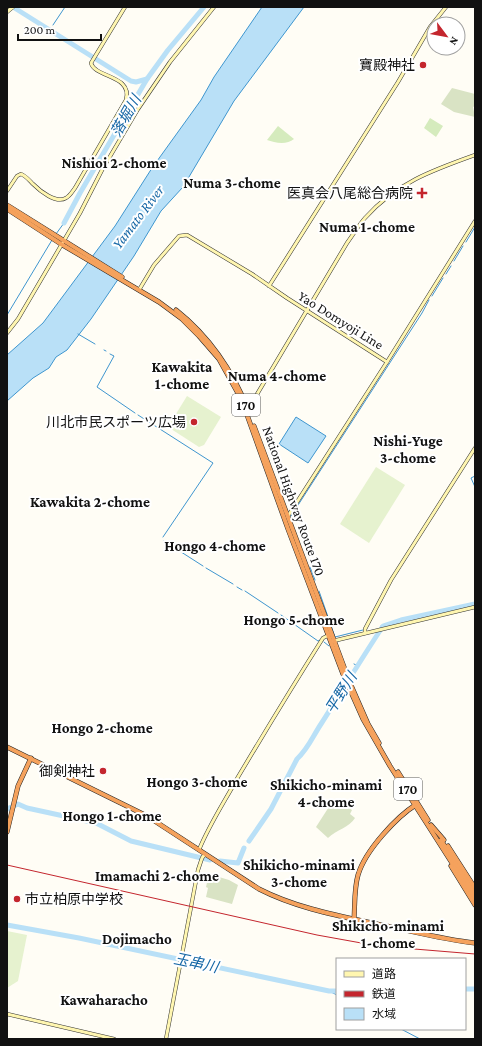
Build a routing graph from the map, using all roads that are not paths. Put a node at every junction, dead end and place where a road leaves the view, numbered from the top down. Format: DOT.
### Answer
graph roads {
  1 [pos="125,7"];
  2 [pos="214,7"];
  3 [pos="446,7"];
  4 [pos="12,8"];
  5 [pos="7,12"];
  6 [pos="475,155"];
  7 [pos="7,191"];
  8 [pos="7,206"];
  9 [pos="7,209"];
  10 [pos="28,221"];
  11 [pos="475,221"];
  12 [pos="64,243"];
  13 [pos="269,286"];
  14 [pos="138,288"];
  15 [pos="307,310"];
  16 [pos="7,333"];
  17 [pos="388,362"];
  18 [pos="247,411"];
  19 [pos="475,448"];
  20 [pos="286,517"];
  21 [pos="475,607"];
  22 [pos="365,633"];
  23 [pos="330,634"];
  24 [pos="333,641"];
  25 [pos="7,747"];
  26 [pos="31,758"];
  27 [pos="416,804"];
  28 [pos="9,818"];
  29 [pos="430,826"];
  30 [pos="7,832"];
  31 [pos="199,850"];
  32 [pos="203,857"];
  33 [pos="474,892"];
  34 [pos="475,899"];
  35 [pos="475,905"];
  36 [pos="354,919"];
  37 [pos="475,943"];
  38 [pos="7,1014"];
  39 [pos="114,1039"];
  40 [pos="166,1039"];
  1 -- 7 [label="street"];
  2 -- 12 [label="street"];
  3 -- 13 [label="street"];
  4 -- 5 [label="street"];
  6 -- 15 [label="street"];
  8 -- 10 [label="highway, National Highway Route 170 / 170"];
  9 -- 10 [label="highway, National Highway Route 170 / 170"];
  10 -- 12 [label="highway, National Highway Route 170 / 170"];
  11 -- 17 [label="street"];
  12 -- 14 [label="highway, National Highway Route 170 / 170"];
  12 -- 16 [label="street"];
  13 -- 14 [label="street, Yao Domyoji Line"];
  13 -- 15 [label="street, Yao Domyoji Line"];
  14 -- 18 [label="highway, National Highway Route 170 / 170"];
  15 -- 17 [label="street, Yao Domyoji Line"];
  15 -- 18 [label="street"];
  17 -- 20 [label="street, Yao Domyoji Line"];
  18 -- 20 [label="highway, National Highway Route 170 / 170"];
  19 -- 22 [label="street"];
  20 -- 23 [label="highway, National Highway Route 170 / 170"];
  21 -- 22 [label="street"];
  22 -- 24 [label="street"];
  23 -- 24 [label="highway, National Highway Route 170 / 170"];
  23 -- 31 [label="street"];
  24 -- 27 [label="highway, National Highway Route 170 / 170"];
  25 -- 26 [label="highway"];
  26 -- 28 [label="highway"];
  26 -- 31 [label="highway"];
  27 -- 29 [label="highway, National Highway Route 170 / 170"];
  27 -- 36 [label="highway, 170"];
  28 -- 30 [label="highway"];
  29 -- 33 [label="highway, National Highway Route 170 / 170"];
  29 -- 35 [label="highway"];
  31 -- 32 [label="highway"];
  32 -- 36 [label="highway"];
  32 -- 40 [label="street"];
  33 -- 34 [label="highway, National Highway Route 170 / 170"];
  36 -- 37 [label="highway"];
  38 -- 39 [label="street"];
}
